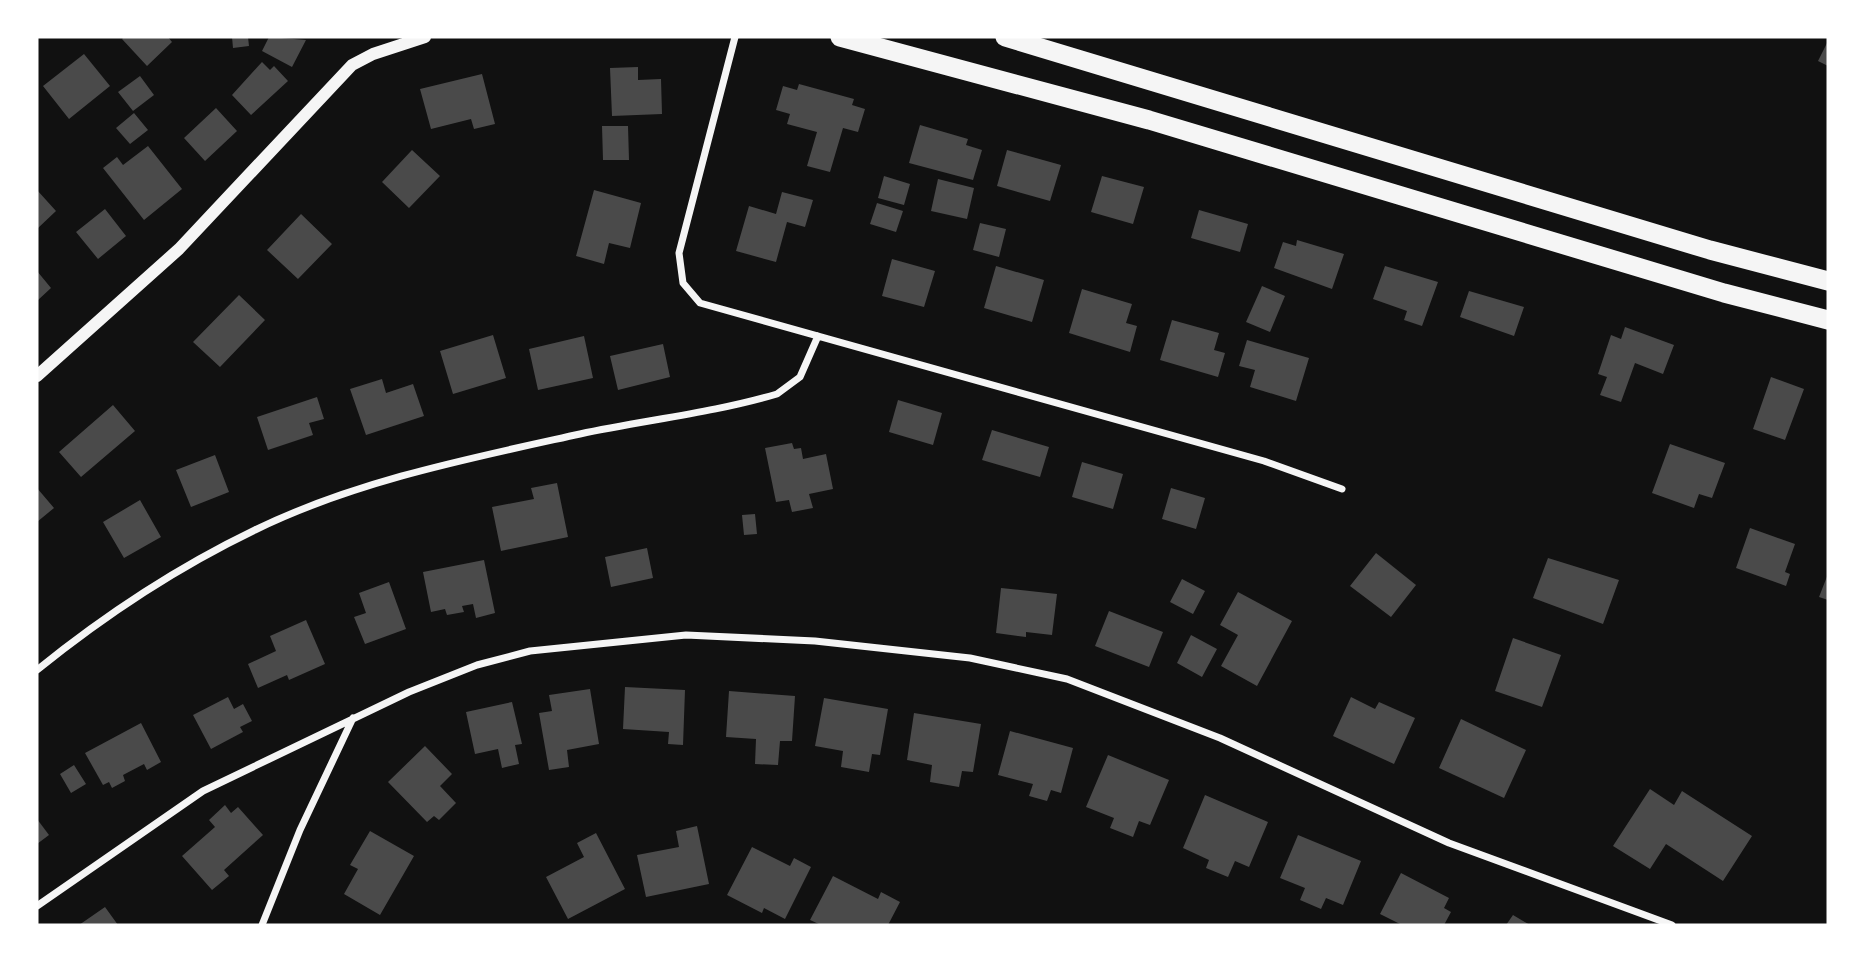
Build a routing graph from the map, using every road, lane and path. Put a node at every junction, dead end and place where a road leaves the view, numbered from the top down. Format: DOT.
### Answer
graph roads {
  1 [pos="425,37"];
  2 [pos="736,37"];
  3 [pos="841,37"];
  4 [pos="1005,37"];
  5 [pos="1828,281"];
  6 [pos="1827,321"];
  7 [pos="818,336"];
  8 [pos="37,376"];
  9 [pos="1342,489"];
  10 [pos="37,670"];
  11 [pos="354,716"];
  12 [pos="37,906"];
  13 [pos="1643,915"];
  14 [pos="262,925"];
  15 [pos="1638,925"];
  16 [pos="1672,925"];
  1 -- 8 [label="street"];
  2 -- 7 [label="street"];
  3 -- 6 [label="highway"];
  4 -- 5 [label="highway"];
  7 -- 9 [label="street"];
  7 -- 10 [label="street"];
  11 -- 12 [label="street"];
  11 -- 13 [label="street"];
  11 -- 14 [label="street"];
  13 -- 15 [label="street"];
  13 -- 16 [label="street"];
}
